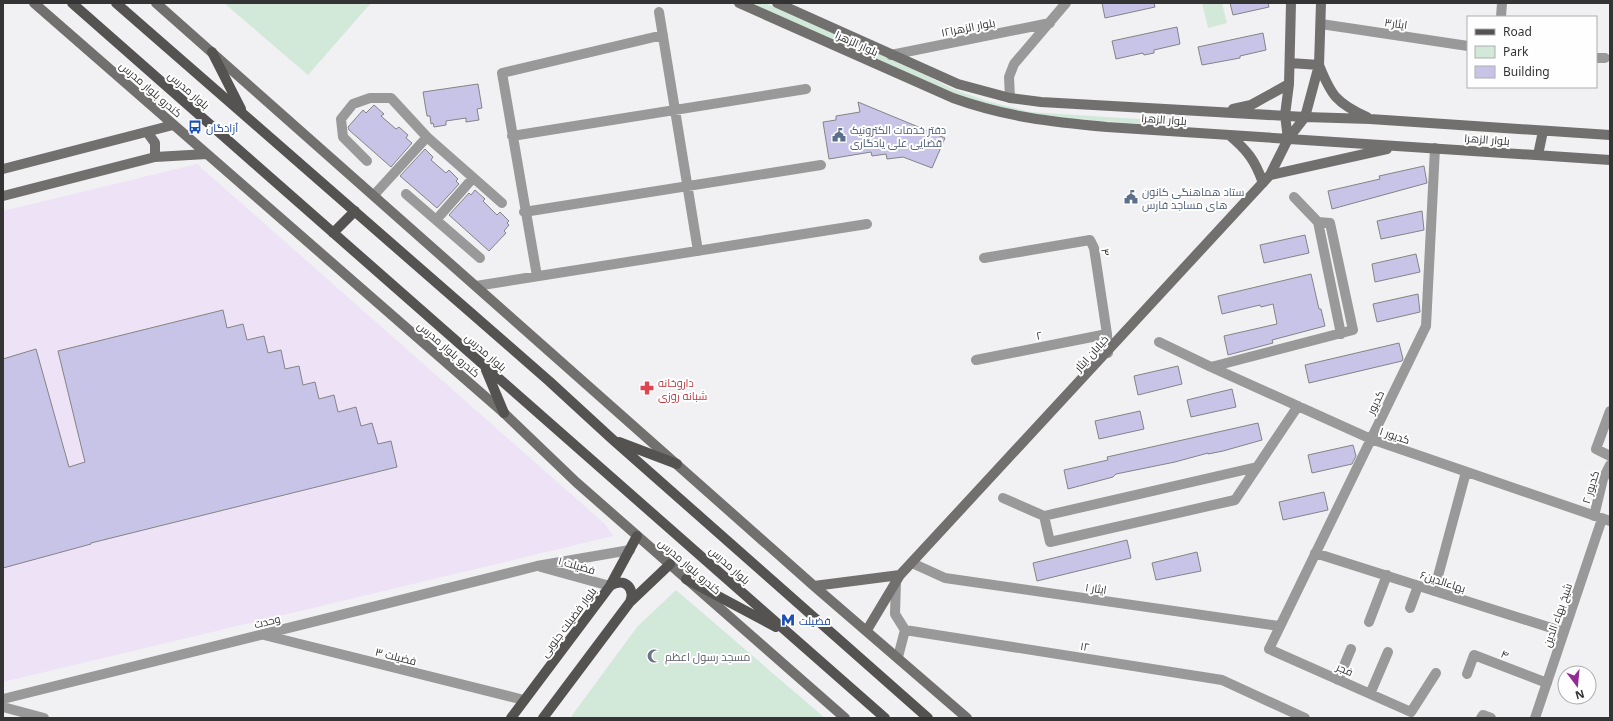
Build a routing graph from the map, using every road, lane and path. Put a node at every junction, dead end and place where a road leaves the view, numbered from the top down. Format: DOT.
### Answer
graph roads {
  1 [pos="34,3"];
  2 [pos="72,3"];
  3 [pos="116,3"];
  4 [pos="156,3"];
  5 [pos="739,3"];
  6 [pos="777,3"];
  7 [pos="1066,3"];
  8 [pos="1291,3"];
  9 [pos="1321,3"];
  10 [pos="1502,3"];
  11 [pos="659,12"];
  12 [pos="1501,16"];
  13 [pos="1050,23"];
  14 [pos="1321,24"];
  15 [pos="663,35"];
  16 [pos="1467,46"];
  17 [pos="212,52"];
  18 [pos="891,54"];
  19 [pos="1290,63"];
  20 [pos="1319,65"];
  21 [pos="1289,84"];
  22 [pos="806,90"];
  23 [pos="1010,98"];
  24 [pos="675,110"];
  25 [pos="1224,112"];
  26 [pos="244,114"];
  27 [pos="1285,115"];
  28 [pos="1306,117"];
  29 [pos="1370,119"];
  30 [pos="173,125"];
  31 [pos="1543,131"];
  32 [pos="147,132"];
  33 [pos="1229,135"];
  34 [pos="1610,135"];
  35 [pos="512,136"];
  36 [pos="427,137"];
  37 [pos="1288,139"];
  38 [pos="1400,146"];
  39 [pos="1434,148"];
  40 [pos="207,154"];
  41 [pos="1538,155"];
  42 [pos="155,157"];
  43 [pos="367,160"];
  44 [pos="1610,160"];
  45 [pos="821,165"];
  46 [pos="3,169"];
  47 [pos="473,178"];
  48 [pos="1267,179"];
  49 [pos="687,186"];
  50 [pos="406,194"];
  51 [pos="374,195"];
  52 [pos="3,196"];
  53 [pos="1294,197"];
  54 [pos="502,203"];
  55 [pos="355,210"];
  56 [pos="524,212"];
  57 [pos="436,220"];
  58 [pos="867,224"];
  59 [pos="333,233"];
  60 [pos="698,251"];
  61 [pos="480,258"];
  62 [pos="984,258"];
  63 [pos="537,276"];
  64 [pos="476,286"];
  65 [pos="1107,334"];
  66 [pos="1159,342"];
  67 [pos="1108,352"];
  68 [pos="976,360"];
  69 [pos="484,366"];
  70 [pos="1211,367"];
  71 [pos="1298,406"];
  72 [pos="1610,411"];
  73 [pos="504,413"];
  74 [pos="613,439"];
  75 [pos="1370,439"];
  76 [pos="1610,456"];
  77 [pos="677,464"];
  78 [pos="1610,465"];
  79 [pos="1257,467"];
  80 [pos="1466,472"];
  81 [pos="1003,498"];
  82 [pos="1044,516"];
  83 [pos="1602,519"];
  84 [pos="637,536"];
  85 [pos="630,550"];
  86 [pos="1315,553"];
  87 [pos="912,563"];
  88 [pos="670,564"];
  89 [pos="537,566"];
  90 [pos="1387,576"];
  91 [pos="898,578"];
  92 [pos="686,579"];
  93 [pos="610,586"];
  94 [pos="814,586"];
  95 [pos="1418,586"];
  96 [pos="1434,590"];
  97 [pos="630,602"];
  98 [pos="1410,608"];
  99 [pos="1369,622"];
  100 [pos="1279,626"];
  101 [pos="867,630"];
  102 [pos="905,630"];
  103 [pos="1564,632"];
  104 [pos="262,634"];
  105 [pos="791,636"];
  106 [pos="1268,649"];
  107 [pos="1351,649"];
  108 [pos="1388,652"];
  109 [pos="898,657"];
  110 [pos="1436,673"];
  111 [pos="1467,674"];
  112 [pos="1338,680"];
  113 [pos="1546,683"];
  114 [pos="1370,694"];
  115 [pos="3,699"];
  116 [pos="524,700"];
  117 [pos="3,707"];
  118 [pos="44,718"];
  119 [pos="511,718"];
  120 [pos="543,718"];
  121 [pos="845,718"];
  122 [pos="885,718"];
  123 [pos="928,718"];
  124 [pos="967,718"];
  125 [pos="1305,718"];
  126 [pos="1481,718"];
  127 [pos="1490,718"];
  128 [pos="1535,718"];
  1 -- 30 [label="main road, کندرو بلوار مدرس"];
  2 -- 59 [label="main road, بلوار مدرس"];
  3 -- 26 [label="main road, بلوار مدرس"];
  4 -- 17 [label="main road"];
  5 -- 33 [label="main road, بلوار الزهرا"];
  6 -- 18 [label="main road, بلوار الزهرا"];
  7 -- 13 [label="street"];
  8 -- 19 [label="main road"];
  9 -- 14 [label="main road"];
  10 -- 12 [label="street"];
  11 -- 15 [label="street"];
  13 -- 18 [label="street, بلوار الزهرا۱۲"];
  13 -- 23 [label="street"];
  14 -- 16 [label="street, ایثار۳"];
  14 -- 20 [label="main road"];
  15 -- 24 [label="street"];
  15 -- 35 [label="street"];
  17 -- 26 [label="main road"];
  17 -- 51 [label="main road"];
  18 -- 23 [label="main road, بلوار الزهرا"];
  19 -- 20 [label="main road"];
  19 -- 21 [label="main road"];
  20 -- 28 [label="main road"];
  20 -- 29 [label="main road"];
  21 -- 25 [label="main road"];
  21 -- 27 [label="main road"];
  22 -- 24 [label="street"];
  23 -- 25 [label="main road, بلوار الزهرا"];
  24 -- 35 [label="street"];
  24 -- 49 [label="street"];
  25 -- 27 [label="main road, بلوار الزهرا"];
  26 -- 55 [label="main road, بلوار مدرس"];
  27 -- 28 [label="main road, بلوار الزهرا"];
  27 -- 37 [label="main road"];
  28 -- 29 [label="main road, بلوار الزهرا"];
  28 -- 37 [label="main road, خیابان ایثار"];
  29 -- 31 [label="main road, بلوار الزهرا"];
  30 -- 32 [label="main road"];
  30 -- 40 [label="main road, کندرو بلوار مدرس"];
  31 -- 34 [label="main road, بلوار الزهرا"];
  31 -- 41 [label="main road"];
  32 -- 42 [label="main road"];
  32 -- 46 [label="main road"];
  33 -- 37 [label="main road, بلوار الزهرا"];
  33 -- 48 [label="main road"];
  35 -- 56 [label="street"];
  36 -- 43 [label="street"];
  36 -- 47 [label="street"];
  36 -- 51 [label="street"];
  37 -- 38 [label="main road, بلوار الزهرا"];
  37 -- 48 [label="main road, خیابان ایثار"];
  38 -- 39 [label="main road, بلوار الزهرا"];
  38 -- 48 [label="main road"];
  39 -- 41 [label="main road, بلوار الزهرا"];
  39 -- 75 [label="street, کدیور"];
  40 -- 42 [label="main road"];
  40 -- 73 [label="main road, کندرو بلوار مدرس"];
  41 -- 44 [label="main road, بلوار الزهرا"];
  42 -- 52 [label="main road"];
  45 -- 49 [label="street"];
  47 -- 54 [label="street"];
  47 -- 57 [label="street"];
  48 -- 67 [label="main road, خیابان ایثار"];
  49 -- 56 [label="street"];
  49 -- 60 [label="street"];
  50 -- 57 [label="street"];
  51 -- 64 [label="main road"];
  53 -- 70 [label="street"];
  55 -- 59 [label="main road"];
  55 -- 74 [label="main road, بلوار مدرس"];
  56 -- 63 [label="street"];
  57 -- 61 [label="street"];
  58 -- 60 [label="street"];
  59 -- 69 [label="main road, بلوار مدرس"];
  60 -- 63 [label="street"];
  62 -- 65 [label="street, ۴"];
  63 -- 64 [label="street"];
  64 -- 77 [label="main road"];
  65 -- 67 [label="street, ۴"];
  65 -- 68 [label="street, ۲"];
  66 -- 70 [label="street, کدیور ۱"];
  67 -- 87 [label="main road, خیابان ایثار"];
  69 -- 73 [label="main road"];
  69 -- 105 [label="main road, بلوار مدرس"];
  70 -- 71 [label="street, کدیور ۱"];
  71 -- 75 [label="street, کدیور ۱"];
  71 -- 79 [label="street"];
  72 -- 76 [label="street"];
  73 -- 84 [label="main road, کندرو بلوار مدرس"];
  74 -- 77 [label="main road"];
  74 -- 123 [label="main road, بلوار مدرس"];
  75 -- 80 [label="street, کدیور ۱"];
  75 -- 86 [label="street, کدیور"];
  77 -- 94 [label="main road"];
  78 -- 83 [label="street, ۲ کدیور"];
  79 -- 82 [label="street"];
  79 -- 82 [label="street"];
  80 -- 83 [label="street, کدیور ۱"];
  80 -- 96 [label="street"];
  81 -- 82 [label="street"];
  83 -- 103 [label="street, شیخ بهاء الدین"];
  84 -- 85 [label="main road, بلوار فضیلت جنوبی"];
  84 -- 88 [label="main road, کندرو بلوار مدرس"];
  85 -- 89 [label="street, وحدت"];
  85 -- 93 [label="main road, بلوار فضیلت جنوبی"];
  86 -- 90 [label="street, ۶بهاءالدين"];
  86 -- 100 [label="street, کدیور"];
  87 -- 91 [label="main road, خیابان ایثار"];
  87 -- 100 [label="street, ایثار ۱"];
  88 -- 92 [label="main road, کندرو بلوار مدرس"];
  88 -- 97 [label="main road"];
  89 -- 93 [label="street, فضیلت ۱"];
  89 -- 104 [label="street, وحدت"];
  90 -- 95 [label="street, ۶بهاءالدين"];
  90 -- 99 [label="street"];
  91 -- 94 [label="main road"];
  91 -- 101 [label="main road, خیابان ایثار"];
  91 -- 102 [label="street"];
  92 -- 105 [label="main road"];
  92 -- 121 [label="main road, کندرو بلوار مدرس"];
  93 -- 97 [label="main road"];
  93 -- 116 [label="main road, بلوار فضیلت جنوبی"];
  94 -- 101 [label="main road"];
  95 -- 96 [label="street, ۶بهاءالدين"];
  95 -- 98 [label="street"];
  96 -- 103 [label="street, ۶بهاءالدين"];
  97 -- 120 [label="main road"];
  100 -- 106 [label="street, کدیور"];
  101 -- 109 [label="main road"];
  102 -- 109 [label="street"];
  102 -- 125 [label="street, ۱۲"];
  103 -- 113 [label="street, شیخ بهاء الدین"];
  104 -- 115 [label="street, وحدت"];
  104 -- 116 [label="street, فضیلت ۳"];
  105 -- 122 [label="main road, بلوار مدرس"];
  106 -- 112 [label="street, فجر"];
  107 -- 112 [label="street"];
  108 -- 114 [label="street"];
  109 -- 124 [label="main road"];
  110 -- 114 [label="street, فجر"];
  111 -- 113 [label="street, ۴"];
  112 -- 114 [label="street, فجر"];
  113 -- 128 [label="street, شیخ بهاء الدین"];
  116 -- 119 [label="main road, بلوار فضیلت جنوبی"];
  117 -- 118 [label="street"];
  126 -- 127 [label="street"];
}
